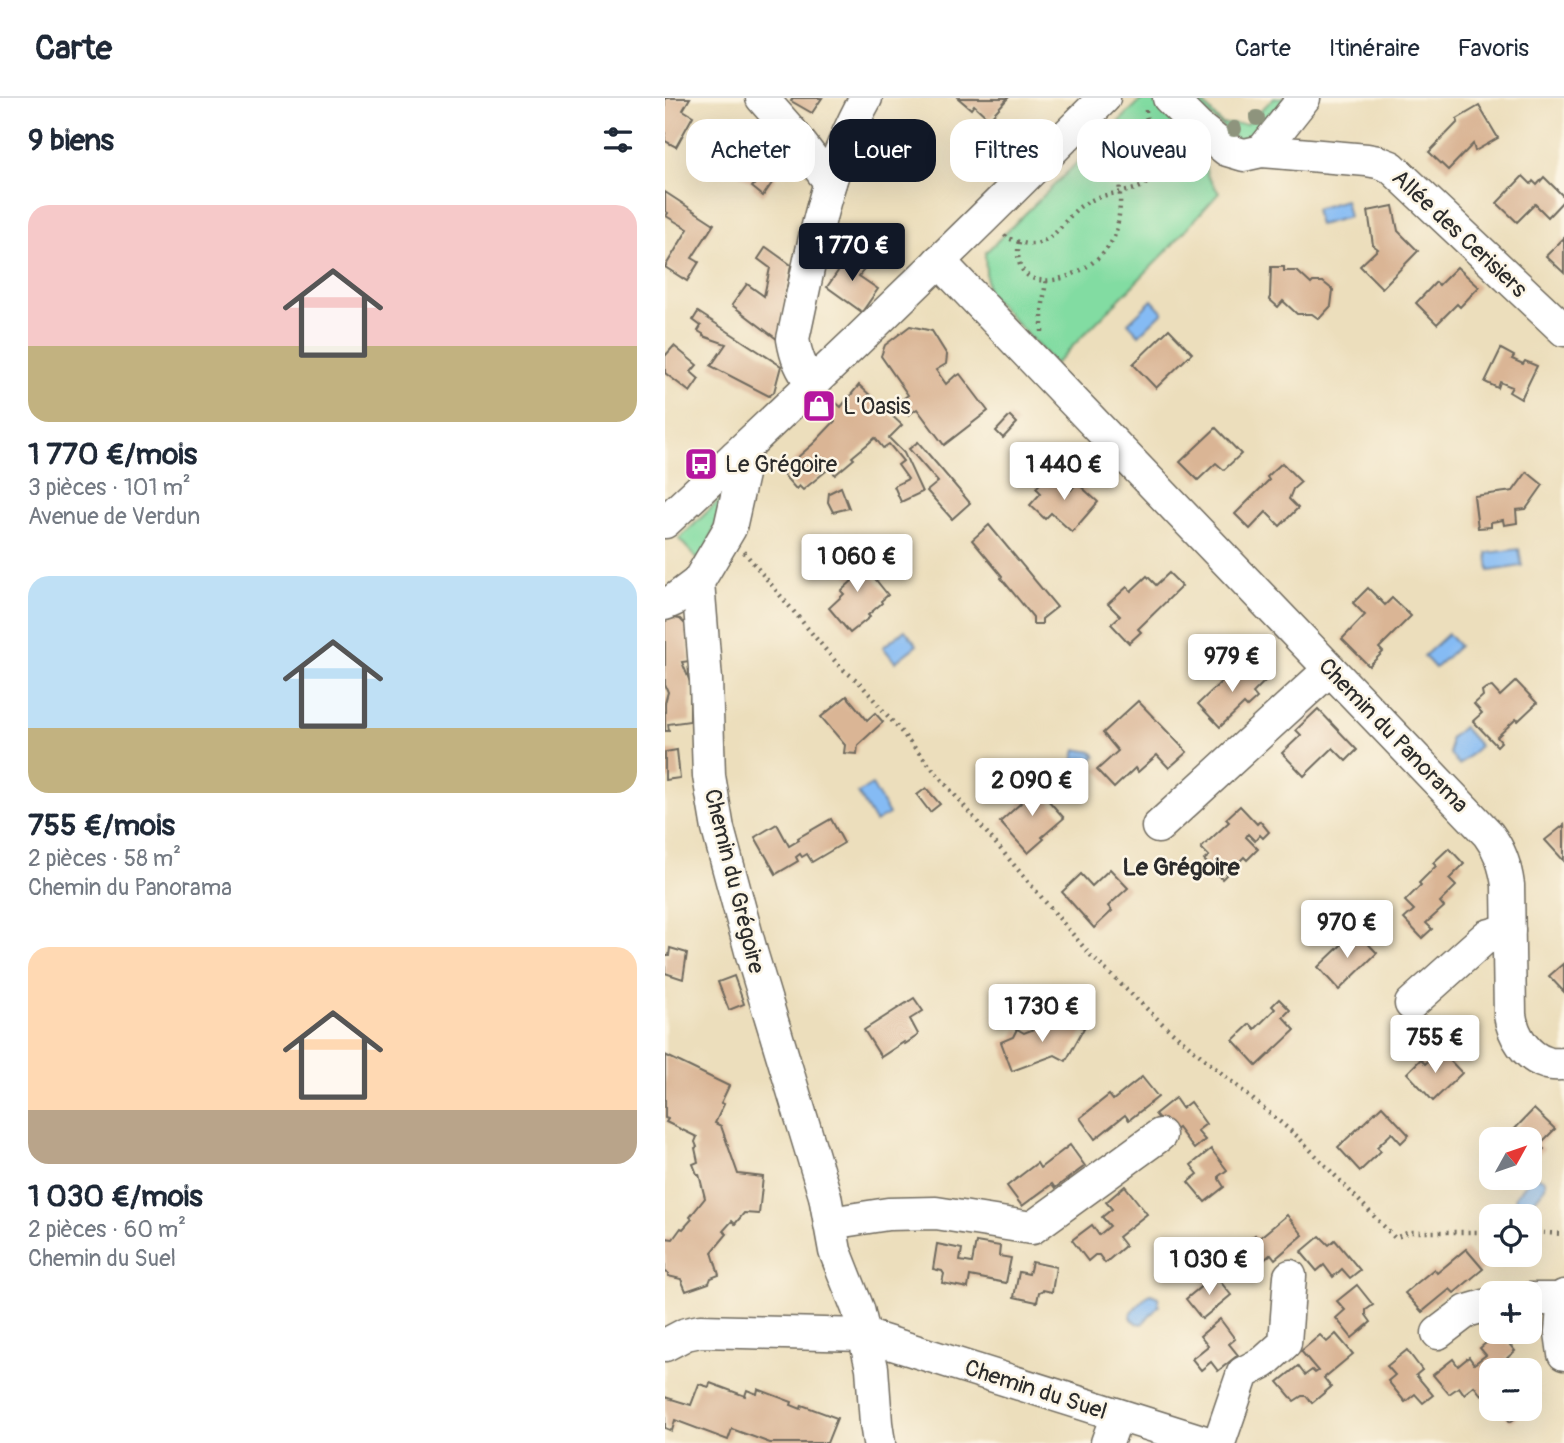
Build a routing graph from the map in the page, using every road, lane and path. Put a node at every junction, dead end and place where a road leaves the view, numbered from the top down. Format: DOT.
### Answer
graph roads {
  1 [pos="762,98"];
  2 [pos="866,98"];
  3 [pos="1104,98"];
  4 [pos="1304,98"];
  5 [pos="1158,99"];
  6 [pos="856,119"];
  7 [pos="1147,119"];
  8 [pos="1227,150"];
  9 [pos="1262,151"];
  10 [pos="1211,161"];
  11 [pos="829,181"];
  12 [pos="830,182"];
  13 [pos="1120,182"];
  14 [pos="1148,182"];
  15 [pos="1121,192"];
  16 [pos="1005,235"];
  17 [pos="1019,242"];
  18 [pos="939,261"];
  19 [pos="1045,281"];
  20 [pos="1564,330"];
  21 [pos="1043,339"];
  22 [pos="811,383"];
  23 [pos="736,456"];
  24 [pos="665,522"];
  25 [pos="739,543"];
  26 [pos="698,582"];
  27 [pos="665,604"];
  28 [pos="1330,669"];
  29 [pos="1158,827"];
  30 [pos="1509,930"];
  31 [pos="1411,1004"];
  32 [pos="1564,1064"];
  33 [pos="1160,1135"];
  34 [pos="830,1223"];
  35 [pos="1479,1232"];
  36 [pos="1542,1233"];
  37 [pos="1564,1234"];
  38 [pos="1290,1276"];
  39 [pos="1564,1297"];
  40 [pos="1542,1298"];
  41 [pos="1479,1308"];
  42 [pos="1438,1333"];
  43 [pos="864,1335"];
  44 [pos="668,1338"];
  45 [pos="1564,1354"];
  46 [pos="1112,1429"];
  47 [pos="879,1443"];
  48 [pos="1208,1443"];
  49 [pos="1219,1443"];
  1 -- 11 [label="street"];
  2 -- 6 [label="street"];
  3 -- 18 [label="street"];
  4 -- 9 [label="street"];
  5 -- 7 [label="path"];
  5 -- 8 [label="street"];
  8 -- 9 [label="street, Allée des Cerisiers"];
  8 -- 10 [label="path"];
  9 -- 20 [label="street, Allée des Cerisiers"];
  12 -- 22 [label="street"];
  13 -- 15 [label="path"];
  14 -- 15 [label="path"];
  15 -- 17 [label="path"];
  15 -- 19 [label="path"];
  16 -- 17 [label="path"];
  17 -- 19 [label="path"];
  18 -- 22 [label="street"];
  18 -- 28 [label="street, Chemin du Panorama"];
  19 -- 21 [label="path"];
  22 -- 23 [label="street"];
  23 -- 24 [label="street"];
  23 -- 26 [label="street"];
  25 -- 35 [label="path"];
  26 -- 27 [label="street"];
  26 -- 34 [label="street, Chemin du Grégoire"];
  28 -- 29 [label="street"];
  28 -- 30 [label="street, Chemin du Panorama"];
  30 -- 31 [label="street"];
  30 -- 32 [label="street, Chemin du Panorama"];
  33 -- 34 [label="street"];
  34 -- 43 [label="street, Chemin du Grégoire"];
  36 -- 37 [label="path"];
  38 -- 49 [label="street"];
  39 -- 40 [label="street"];
  39 -- 45 [label="street"];
  41 -- 42 [label="street"];
  43 -- 44 [label="street, Chemin du Suel"];
  43 -- 46 [label="street, Chemin du Suel"];
  43 -- 47 [label="street, Chemin du Grégoire"];
  46 -- 48 [label="street, Chemin du Suel"];
}
